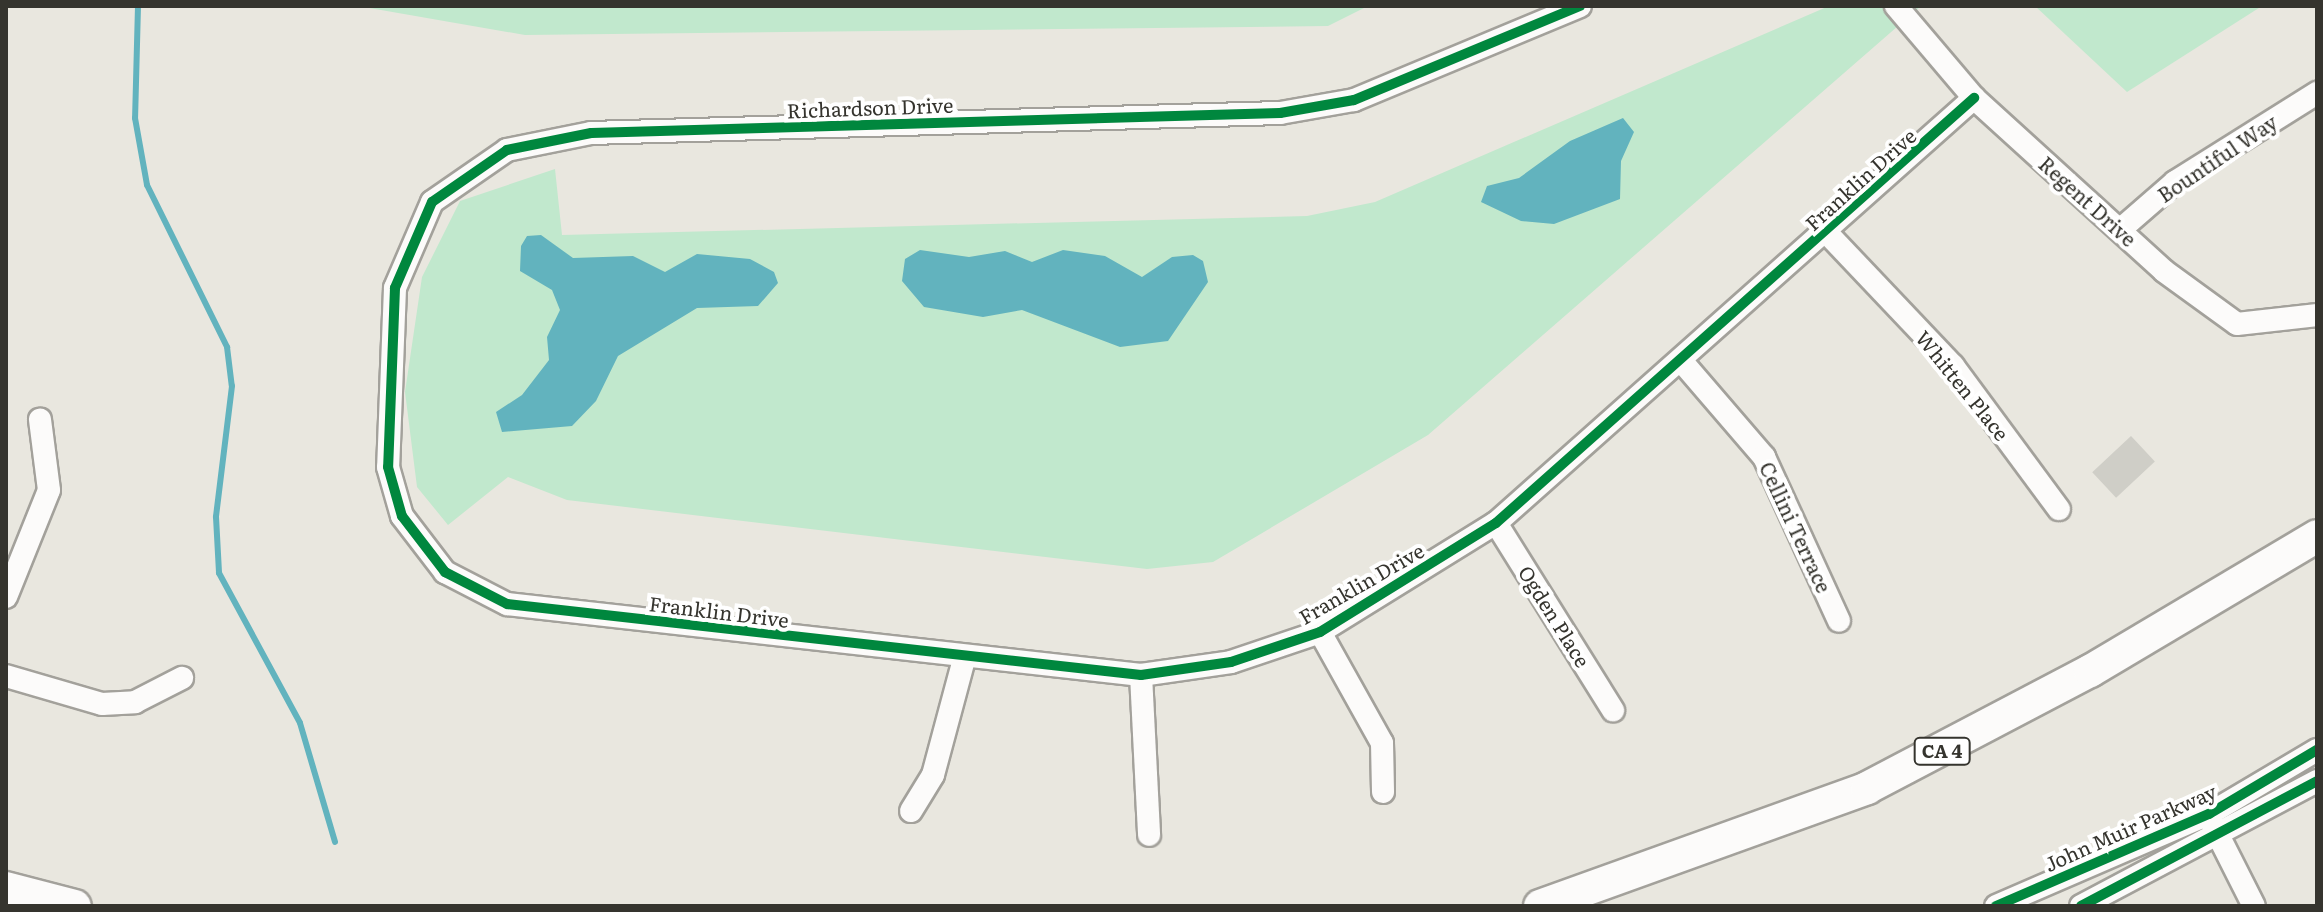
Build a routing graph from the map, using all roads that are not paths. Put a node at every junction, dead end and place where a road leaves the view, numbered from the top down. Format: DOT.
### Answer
graph roads {
  1 [pos="1580,6"];
  2 [pos="1896,6"];
  3 [pos="2317,93"];
  4 [pos="1974,98"];
  5 [pos="2121,229"];
  6 [pos="1827,233"];
  7 [pos="2317,315"];
  8 [pos="1684,364"];
  9 [pos="40,420"];
  10 [pos="388,467"];
  11 [pos="2059,509"];
  12 [pos="1496,523"];
  13 [pos="2317,536"];
  14 [pos="6,597"];
  15 [pos="1839,621"];
  16 [pos="1320,632"];
  17 [pos="964,659"];
  18 [pos="1141,675"];
  19 [pos="6,676"];
  20 [pos="182,678"];
  21 [pos="1613,710"];
  22 [pos="2317,750"];
  23 [pos="2317,781"];
  24 [pos="1383,792"];
  25 [pos="911,811"];
  26 [pos="2209,814"];
  27 [pos="1149,835"];
  28 [pos="2218,837"];
  29 [pos="6,888"];
  30 [pos="75,906"];
  31 [pos="1540,906"];
  32 [pos="1996,906"];
  33 [pos="2081,906"];
  34 [pos="2254,906"];
  1 -- 10 [label="street, Richardson Drive"];
  2 -- 4 [label="street, Regent Drive"];
  3 -- 5 [label="street, Bountiful Way"];
  4 -- 5 [label="street, Regent Drive"];
  4 -- 6 [label="street, Franklin Drive"];
  5 -- 7 [label="street, Regent Drive"];
  6 -- 8 [label="street, Franklin Drive"];
  6 -- 11 [label="street, Whitten Place"];
  8 -- 12 [label="street, Franklin Drive"];
  8 -- 15 [label="street, Cellini Terrace"];
  9 -- 14 [label="street"];
  10 -- 17 [label="street, Franklin Drive"];
  12 -- 16 [label="street, Franklin Drive"];
  12 -- 21 [label="street, Ogden Place"];
  13 -- 31 [label="highway, CA 4"];
  16 -- 18 [label="street, Franklin Drive"];
  16 -- 24 [label="street"];
  17 -- 18 [label="street, Franklin Drive"];
  17 -- 25 [label="street"];
  18 -- 27 [label="street"];
  19 -- 20 [label="street"];
  22 -- 26 [label="street, John Muir Parkway"];
  23 -- 28 [label="street"];
  26 -- 28 [label="street"];
  26 -- 32 [label="street, John Muir Parkway"];
  28 -- 33 [label="street"];
  28 -- 34 [label="street"];
  29 -- 30 [label="highway"];
}
